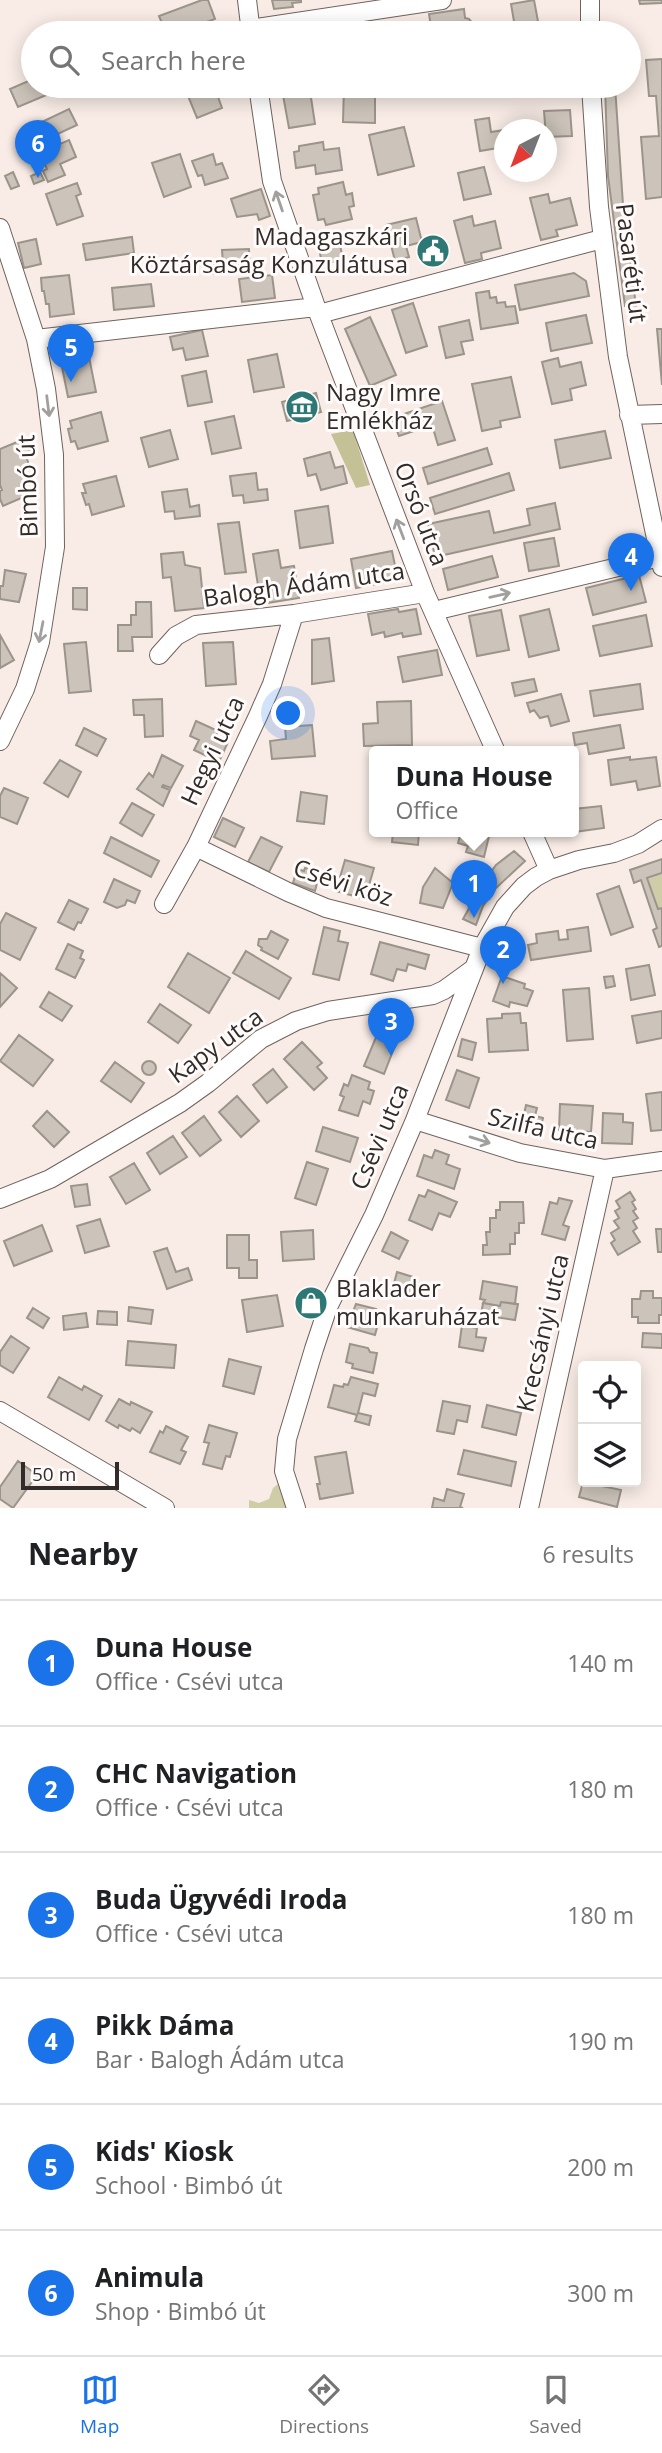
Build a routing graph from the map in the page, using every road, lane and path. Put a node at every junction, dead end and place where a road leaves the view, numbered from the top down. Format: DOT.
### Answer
graph roads {
  1 [pos="247,0"];
  2 [pos="442,0"];
  3 [pos="590,0"];
  4 [pos="250,21"];
  5 [pos="313,21"];
  6 [pos="590,21"];
  7 [pos="260,98"];
  8 [pos="592,98"];
  9 [pos="0,229"];
  10 [pos="602,239"];
  11 [pos="318,311"];
  12 [pos="36,339"];
  13 [pos="662,414"];
  14 [pos="629,415"];
  15 [pos="43,511"];
  16 [pos="55,547"];
  17 [pos="661,562"];
  18 [pos="425,593"];
  19 [pos="434,611"];
  20 [pos="294,614"];
  21 [pos="159,655"];
  22 [pos="1,732"];
  23 [pos="493,746"];
  24 [pos="659,829"];
  25 [pos="534,837"];
  26 [pos="195,847"];
  27 [pos="549,870"];
  28 [pos="164,904"];
  29 [pos="482,948"];
  30 [pos="473,969"];
  31 [pos="415,1119"];
  32 [pos="662,1161"];
  33 [pos="606,1169"];
  34 [pos="0,1199"];
  35 [pos="0,1411"];
  36 [pos="165,1508"];
  37 [pos="296,1508"];
  38 [pos="528,1508"];
  1 -- 4 [label="street"];
  2 -- 5 [label="street"];
  3 -- 6 [label="street"];
  11 -- 7 [label="street, Orsó utca, one-way"];
  8 -- 10 [label="street, Pasaréti út"];
  9 -- 12 [label="street, Bimbó út"];
  10 -- 11 [label="street"];
  10 -- 14 [label="street, Pasaréti út"];
  11 -- 12 [label="street"];
  18 -- 11 [label="street, Orsó utca, one-way"];
  12 -- 16 [label="street, Bimbó út, one-way"];
  13 -- 14 [label="street"];
  14 -- 17 [label="street, Pasaréti út"];
  15 -- 16 [label="street"];
  16 -- 22 [label="street, Bimbó út, one-way"];
  19 -- 17 [label="street, one-way"];
  18 -- 19 [label="street, Orsó utca"];
  18 -- 20 [label="street, Balogh Ádám utca"];
  19 -- 23 [label="street, Orsó utca"];
  20 -- 21 [label="street, Balogh Ádám utca"];
  20 -- 26 [label="street, Hegyi utca"];
  24 -- 27 [label="street, Csévi utca"];
  25 -- 27 [label="street"];
  26 -- 28 [label="street, Hegyi utca"];
  26 -- 29 [label="street, Csévi köz"];
  27 -- 29 [label="street, Csévi utca"];
  29 -- 30 [label="street, Csévi utca"];
  30 -- 31 [label="street, Csévi utca"];
  30 -- 34 [label="street, Kapy utca"];
  31 -- 33 [label="street, Szilfa utca, one-way"];
  31 -- 37 [label="street, Csévi utca"];
  32 -- 33 [label="street, Szilfa utca"];
  33 -- 38 [label="street, Krecsányi utca"];
  35 -- 36 [label="street"];
}
